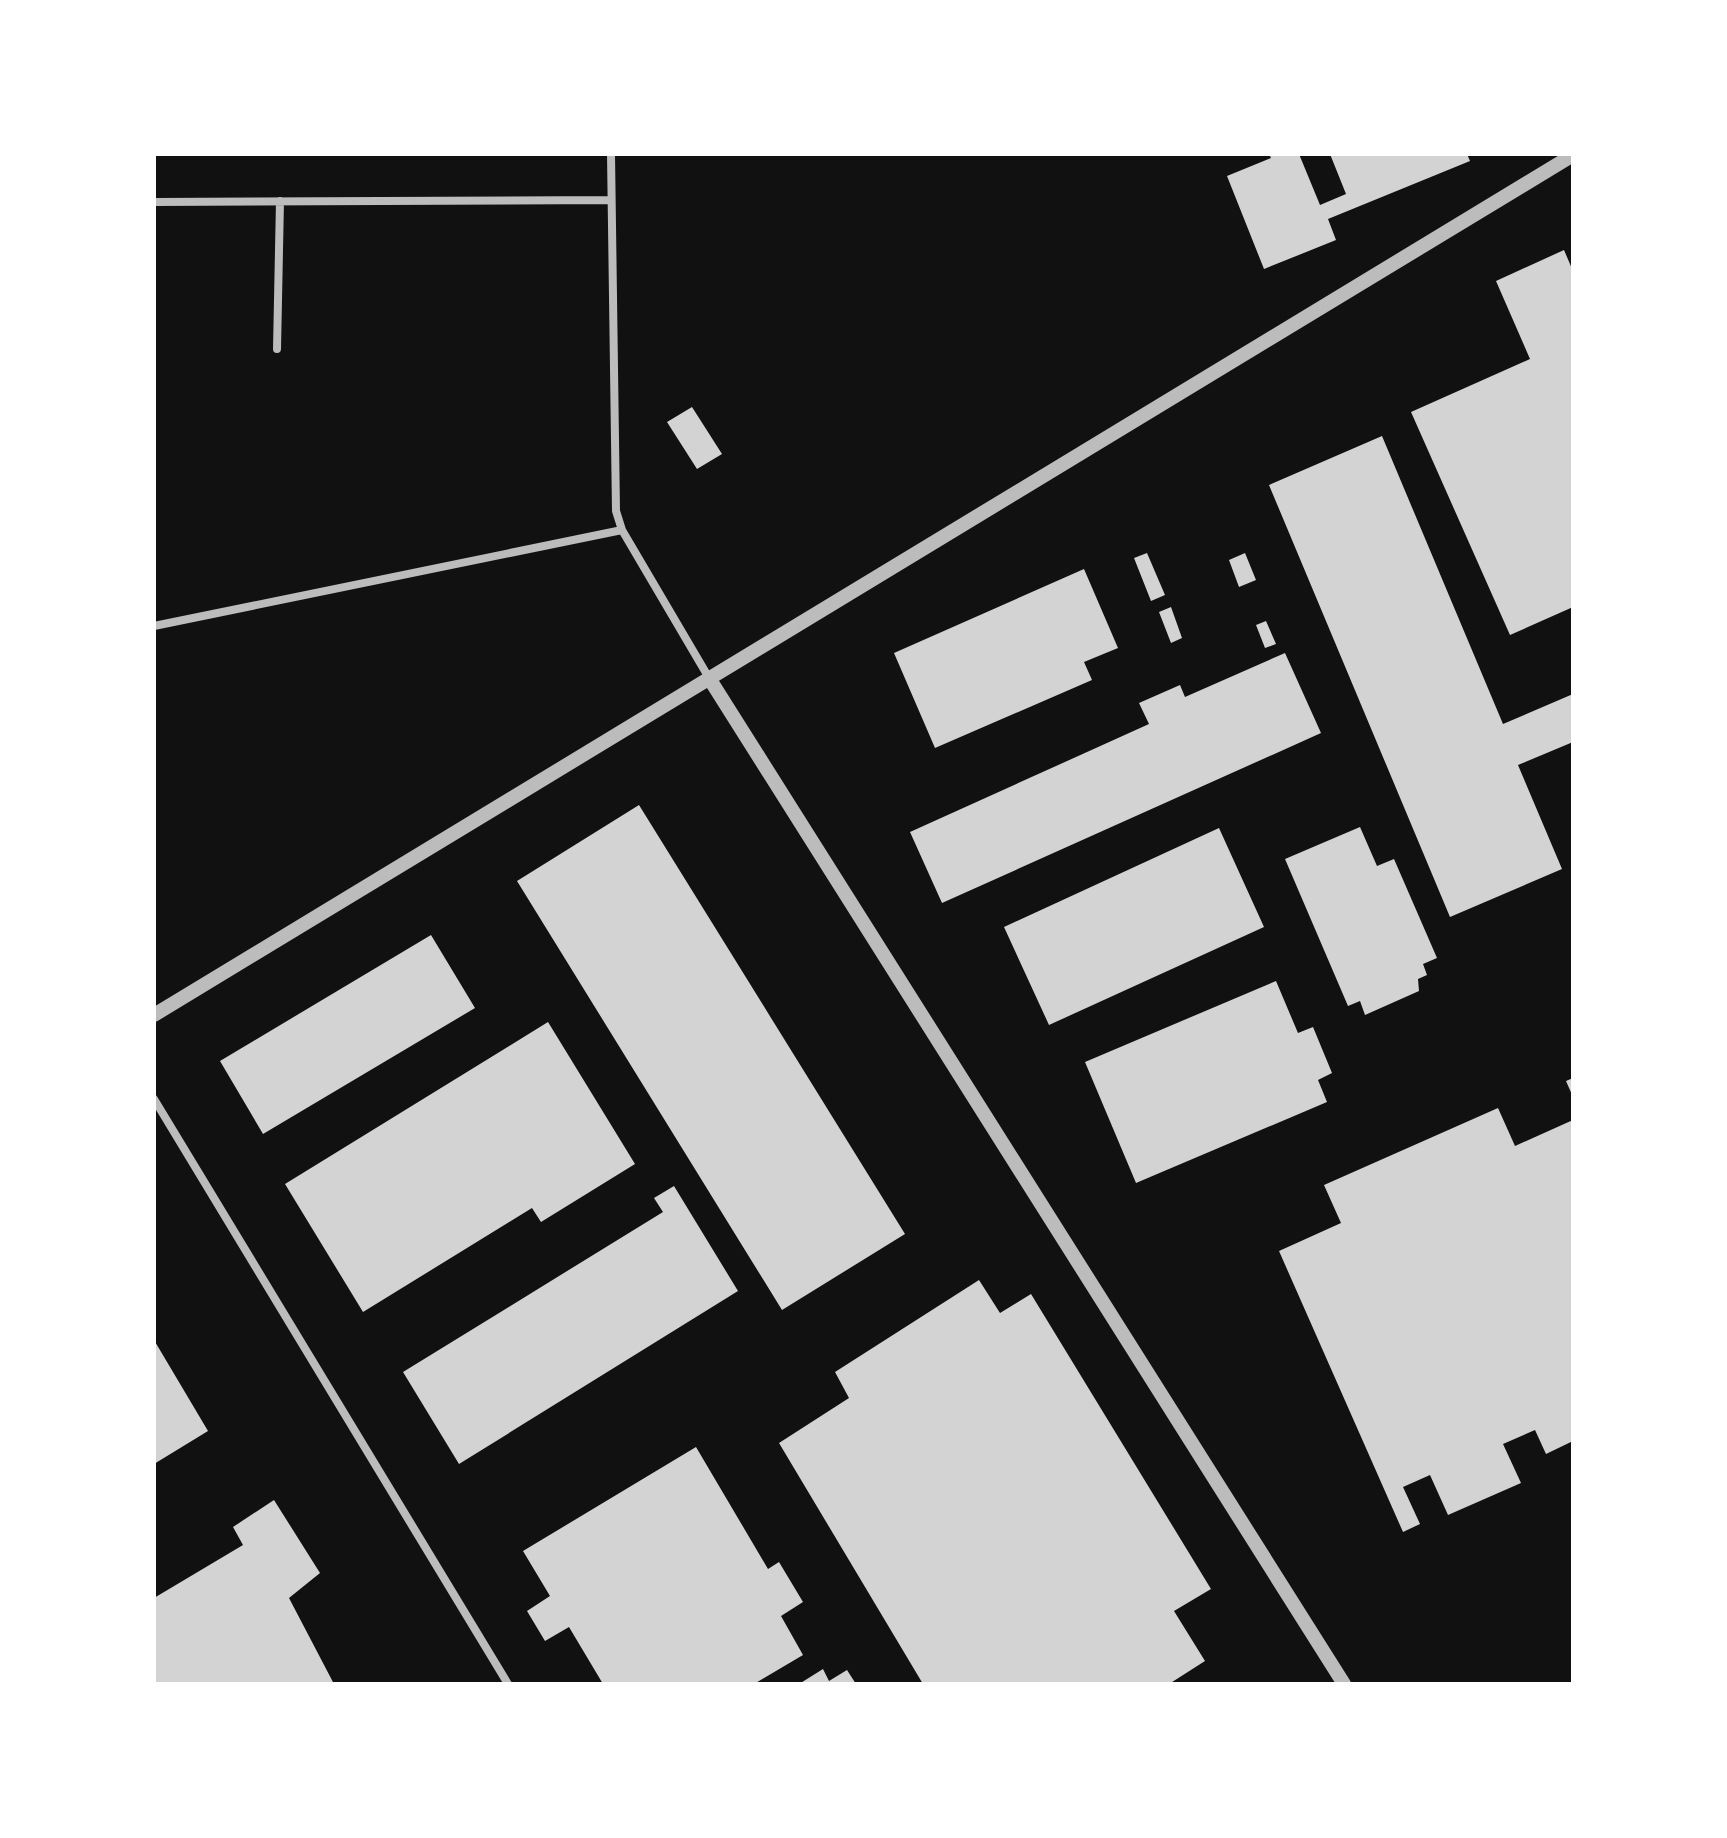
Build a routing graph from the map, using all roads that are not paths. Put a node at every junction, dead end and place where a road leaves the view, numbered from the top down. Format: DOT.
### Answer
graph roads {
  1 [pos="611,154"];
  2 [pos="1573,155"];
  3 [pos="610,200"];
  4 [pos="280,201"];
  5 [pos="154,202"];
  6 [pos="277,349"];
  7 [pos="622,530"];
  8 [pos="154,626"];
  9 [pos="709,678"];
  10 [pos="154,1015"];
  11 [pos="154,1099"];
  12 [pos="508,1684"];
  13 [pos="1344,1684"];
  1 -- 3 [label="street"];
  2 -- 9 [label="street"];
  3 -- 4 [label="street"];
  3 -- 7 [label="street"];
  4 -- 5 [label="street"];
  4 -- 6 [label="street"];
  7 -- 8 [label="street"];
  7 -- 9 [label="street"];
  9 -- 10 [label="street"];
  9 -- 13 [label="street"];
  11 -- 12 [label="street"];
}
